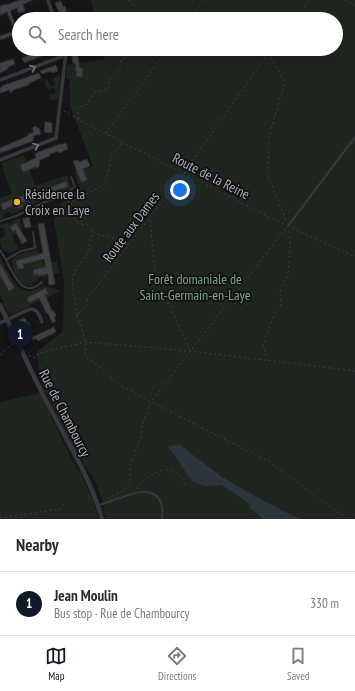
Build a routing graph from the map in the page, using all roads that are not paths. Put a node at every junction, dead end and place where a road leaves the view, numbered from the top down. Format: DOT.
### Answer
graph roads {
  1 [pos="48,0"];
  2 [pos="52,12"];
  3 [pos="63,56"];
  4 [pos="66,56"];
  5 [pos="0,80"];
  6 [pos="355,137"];
  7 [pos="0,160"];
  8 [pos="72,176"];
  9 [pos="0,221"];
  10 [pos="288,226"];
  11 [pos="33,232"];
  12 [pos="0,250"];
  13 [pos="6,260"];
  14 [pos="42,282"];
  15 [pos="0,305"];
  16 [pos="8,320"];
  17 [pos="42,322"];
  18 [pos="0,323"];
  19 [pos="98,506"];
  20 [pos="101,518"];
  21 [pos="162,519"];
  1 -- 2 [label="street"];
  5 -- 3 [label="street, one-way"];
  7 -- 4 [label="street, one-way"];
  6 -- 10 [label="lane"];
  8 -- 9 [label="lane"];
  11 -- 13 [label="lane"];
  12 -- 13 [label="lane"];
  13 -- 14 [label="lane"];
  15 -- 16 [label="street, Rue de Chambourcy"];
  16 -- 17 [label="street"];
  16 -- 18 [label="street"];
  16 -- 19 [label="street, Rue de Chambourcy"];
  19 -- 20 [label="street, Rue de Chambourcy"];
  19 -- 21 [label="lane"];
}
